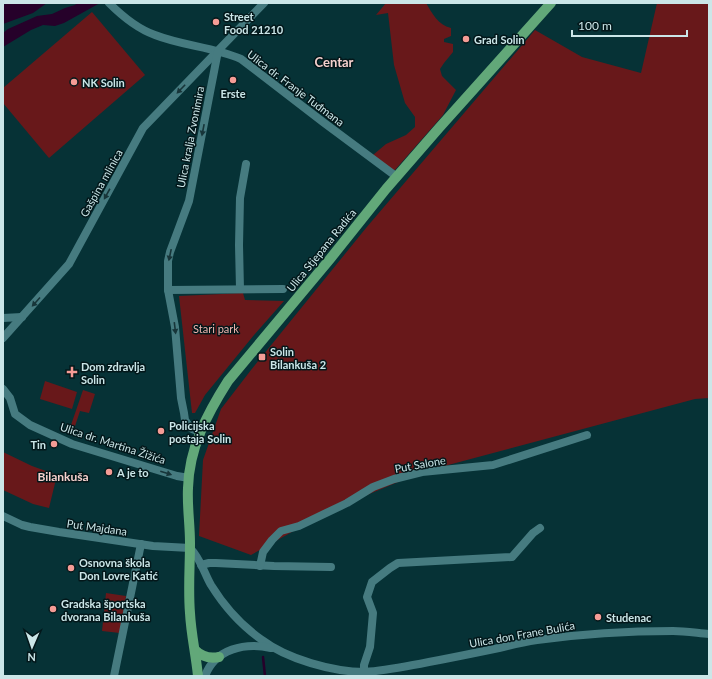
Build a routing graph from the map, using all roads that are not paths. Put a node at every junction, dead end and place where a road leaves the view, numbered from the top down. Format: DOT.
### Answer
graph roads {
  1 [pos="110,3"];
  2 [pos="264,3"];
  3 [pos="551,3"];
  4 [pos="218,51"];
  5 [pos="246,164"];
  6 [pos="397,177"];
  7 [pos="240,289"];
  8 [pos="283,289"];
  9 [pos="168,290"];
  10 [pos="22,316"];
  11 [pos="3,318"];
  12 [pos="3,338"];
  13 [pos="3,389"];
  14 [pos="200,432"];
  15 [pos="587,435"];
  16 [pos="188,478"];
  17 [pos="3,516"];
  18 [pos="540,528"];
  19 [pos="141,544"];
  20 [pos="190,548"];
  21 [pos="202,565"];
  22 [pos="260,566"];
  23 [pos="331,567"];
  24 [pos="709,634"];
  25 [pos="275,649"];
  26 [pos="195,650"];
  27 [pos="218,657"];
  28 [pos="364,674"];
  29 [pos="114,676"];
  30 [pos="198,676"];
  31 [pos="205,676"];
  1 -- 4 [label="street, Ulica dr. Franje Tuđmana"];
  2 -- 4 [label="street"];
  3 -- 6 [label="main road, Ulica Stjepana Radića"];
  4 -- 6 [label="street, Ulica dr. Franje Tuđmana"];
  4 -- 9 [label="street, Ulica kralja Zvonimira, one-way"];
  4 -- 10 [label="street, Gašpina mlinica, one-way"];
  5 -- 7 [label="street"];
  6 -- 14 [label="main road, Ulica Stjepana Radića"];
  7 -- 8 [label="street"];
  7 -- 9 [label="street"];
  9 -- 14 [label="street, Ulica kralja Zvonimira, one-way"];
  10 -- 11 [label="street"];
  10 -- 12 [label="street, Gašpina mlinica"];
  13 -- 16 [label="street, Ulica dr. Martina Žižića, one-way"];
  14 -- 16 [label="main road, Ulica Stjepana Radića"];
  15 -- 22 [label="street, Put Salone"];
  16 -- 20 [label="main road, Ulica Stjepana Radića"];
  17 -- 19 [label="street, Put Majdana"];
  18 -- 28 [label="street"];
  19 -- 20 [label="street, Put Majdana"];
  19 -- 29 [label="street"];
  20 -- 21 [label="street, Ulica don Frane Bulića"];
  20 -- 26 [label="main road, Ulica Stjepana Radića"];
  21 -- 22 [label="street"];
  21 -- 25 [label="street, Ulica don Frane Bulića"];
  22 -- 23 [label="street"];
  24 -- 28 [label="street, Ulica don Frane Bulića"];
  25 -- 27 [label="street, Ulica don Frane Bulića"];
  25 -- 28 [label="street, Ulica don Frane Bulića"];
  26 -- 27 [label="main road"];
  26 -- 30 [label="main road, Ulica Stjepana Radića"];
  27 -- 31 [label="street, Ulica don Frane Bulića"];
}
